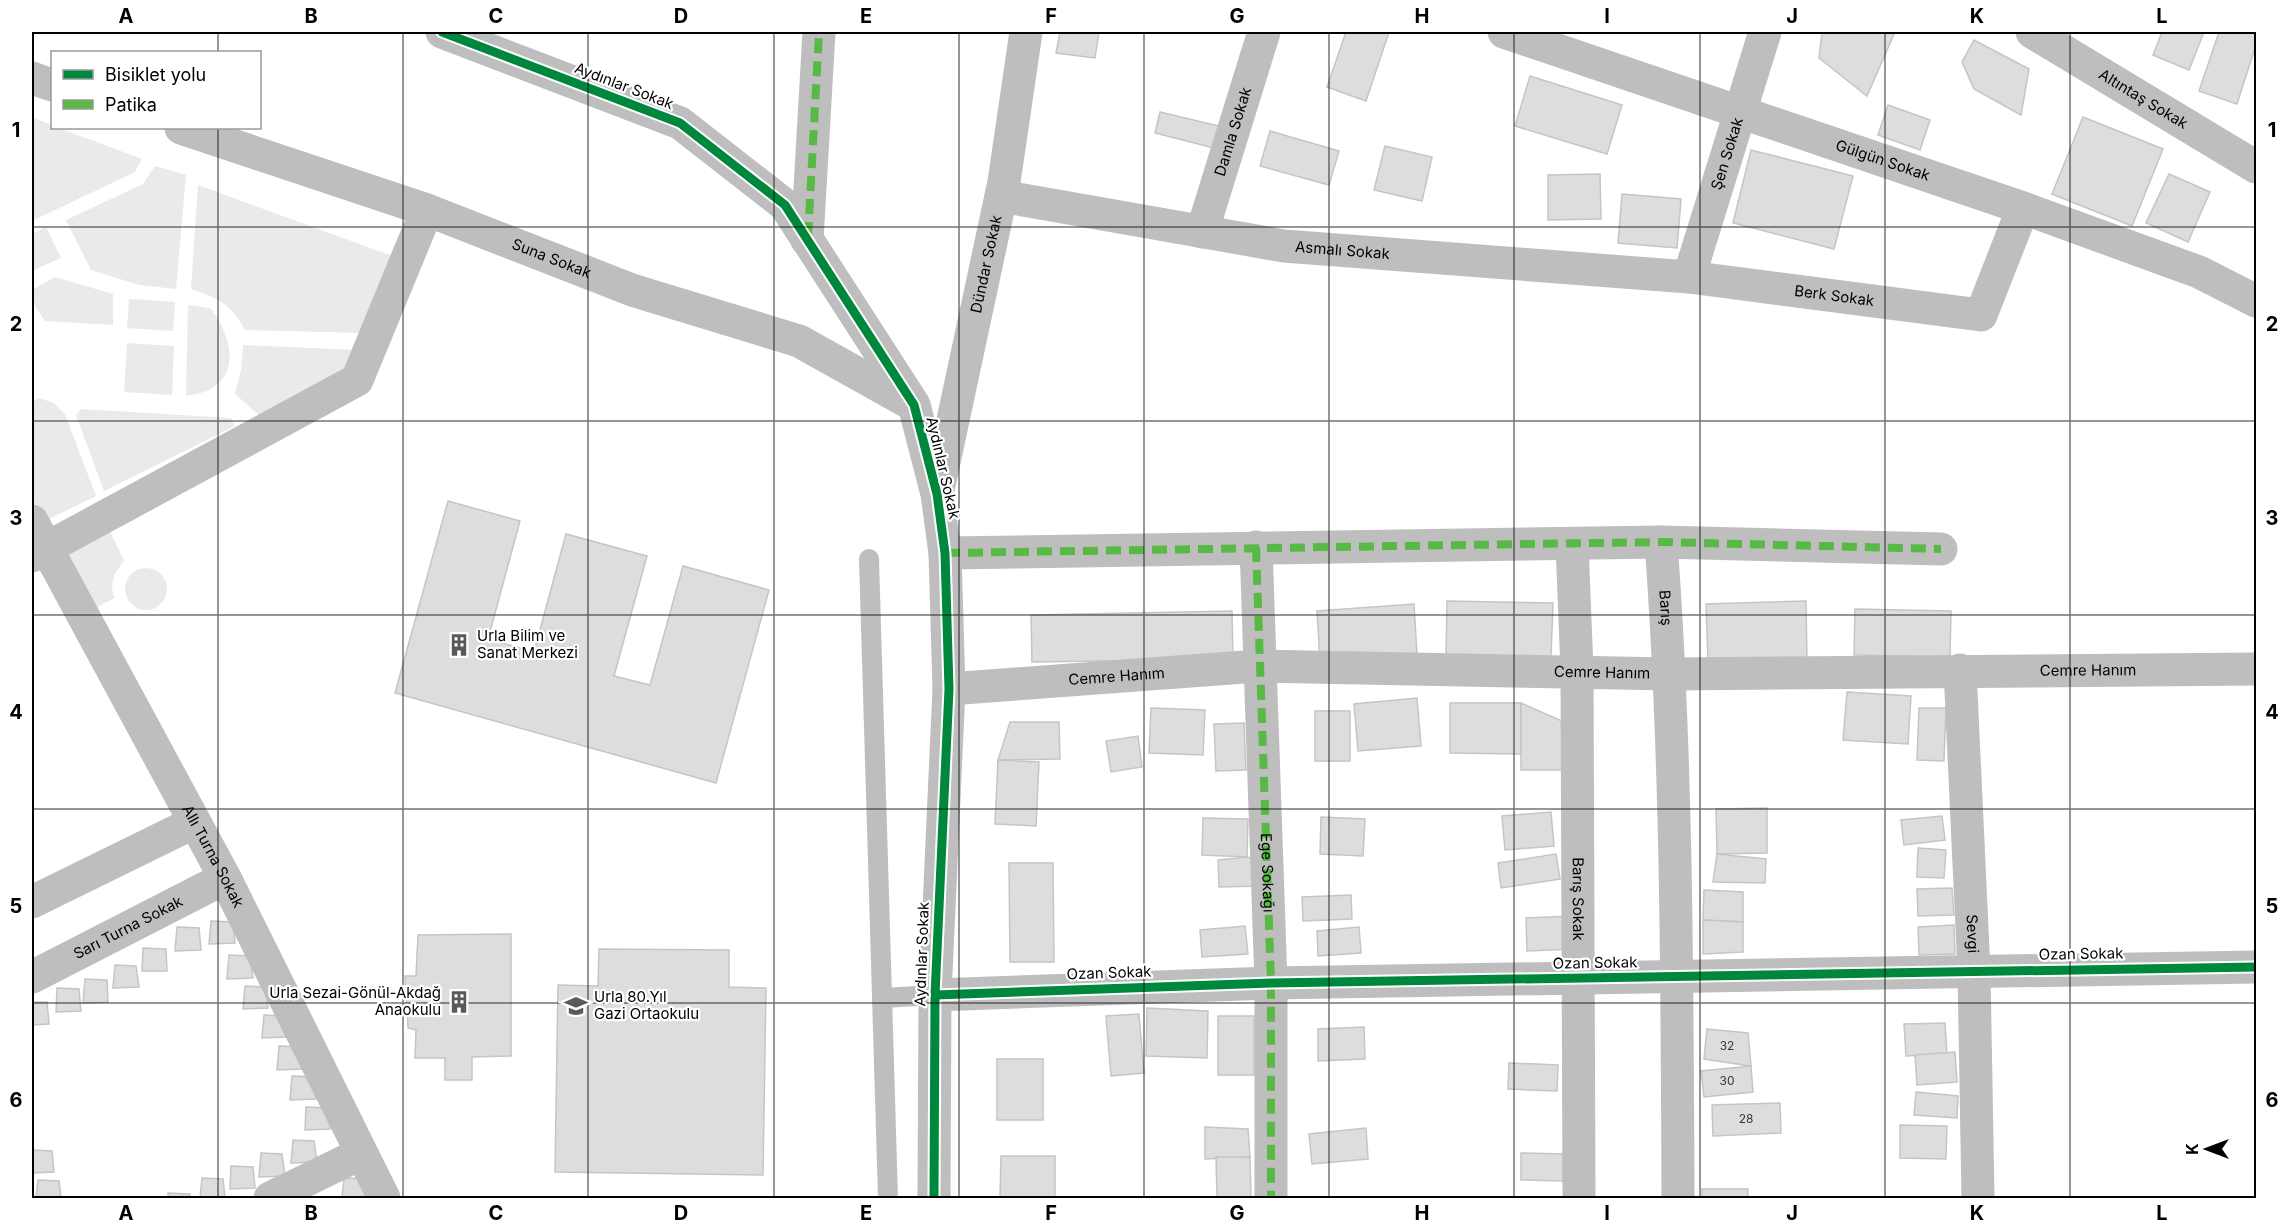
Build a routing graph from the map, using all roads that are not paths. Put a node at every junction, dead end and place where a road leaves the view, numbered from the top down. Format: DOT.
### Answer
graph roads {
  1 [pos="442,32"];
  2 [pos="819,32"];
  3 [pos="1026,32"];
  4 [pos="1264,32"];
  5 [pos="1504,32"];
  6 [pos="1765,32"];
  7 [pos="2032,32"];
  8 [pos="32,78"];
  9 [pos="51,85"];
  10 [pos="1741,112"];
  11 [pos="184,129"];
  12 [pos="2256,167"];
  13 [pos="1001,196"];
  14 [pos="2023,208"];
  15 [pos="427,210"];
  16 [pos="1202,232"];
  17 [pos="807,240"];
  18 [pos="1689,277"];
  19 [pos="2256,301"];
  20 [pos="914,405"];
  21 [pos="937,494"];
  22 [pos="36,542"];
  23 [pos="1661,542"];
  24 [pos="1572,545"];
  25 [pos="1256,547"];
  26 [pos="1941,549"];
  27 [pos="945,553"];
  28 [pos="869,559"];
  29 [pos="1258,666"];
  30 [pos="2256,669"];
  31 [pos="1577,670"];
  32 [pos="1960,670"];
  33 [pos="1671,674"];
  34 [pos="949,689"];
  35 [pos="193,823"];
  36 [pos="225,878"];
  37 [pos="32,902"];
  38 [pos="2256,967"];
  39 [pos="1974,971"];
  40 [pos="32,977"];
  41 [pos="1677,977"];
  42 [pos="1579,978"];
  43 [pos="1271,983"];
  44 [pos="935,995"];
  45 [pos="882,998"];
  46 [pos="360,1154"];
  47 [pos="270,1198"];
  48 [pos="384,1198"];
  49 [pos="888,1198"];
  50 [pos="934,1198"];
  51 [pos="1271,1198"];
  52 [pos="1579,1198"];
  53 [pos="1678,1198"];
  54 [pos="1978,1198"];
  1 -- 17 [label="street, Aydınlar Sokak"];
  2 -- 17 [label="street"];
  3 -- 13 [label="street, Dündar Sokak"];
  4 -- 16 [label="street, Damla Sokak"];
  5 -- 10 [label="street, Gülgün Sokak"];
  6 -- 10 [label="street, Şen Sokak"];
  7 -- 12 [label="street, Altıntaş Sokak"];
  8 -- 9 [label="street"];
  10 -- 14 [label="street, Gülgün Sokak"];
  10 -- 18 [label="street, Şen Sokak"];
  11 -- 15 [label="street, Suna Sokak"];
  13 -- 16 [label="street, Asmalı Sokak"];
  13 -- 21 [label="street, Dündar Sokak"];
  14 -- 18 [label="street, Berk Sokak"];
  14 -- 19 [label="street, Gülgün Sokak"];
  15 -- 20 [label="street, Suna Sokak"];
  15 -- 22 [label="street"];
  16 -- 18 [label="street, Asmalı Sokak"];
  17 -- 20 [label="street, Aydınlar Sokak"];
  20 -- 21 [label="street, Aydınlar Sokak"];
  21 -- 27 [label="street, Aydınlar Sokak"];
  22 -- 35 [label="street, Allı Turna Sokak"];
  23 -- 24 [label="street"];
  23 -- 26 [label="street"];
  23 -- 33 [label="street, Barış"];
  24 -- 25 [label="street"];
  24 -- 31 [label="street, Barış Sokak"];
  25 -- 27 [label="street"];
  25 -- 29 [label="street, Ege Sokağı"];
  27 -- 34 [label="street, Aydınlar Sokak"];
  28 -- 45 [label="lane"];
  29 -- 31 [label="street, Cemre Hanım"];
  29 -- 34 [label="street, Cemre Hanım"];
  29 -- 43 [label="street, Ege Sokağı"];
  30 -- 32 [label="street, Cemre Hanım"];
  31 -- 33 [label="street, Cemre Hanım"];
  31 -- 42 [label="street, Barış Sokak"];
  32 -- 33 [label="street, Cemre Hanım"];
  32 -- 39 [label="street, Sevgi"];
  33 -- 41 [label="street"];
  34 -- 44 [label="street, Aydınlar Sokak"];
  35 -- 36 [label="street, Allı Turna Sokak"];
  35 -- 37 [label="street"];
  36 -- 40 [label="street, Sarı Turna Sokak"];
  36 -- 46 [label="street, Allı Turna Sokak"];
  38 -- 39 [label="street, Ozan Sokak"];
  39 -- 41 [label="street, Ozan Sokak"];
  39 -- 54 [label="street, Sevgi"];
  41 -- 42 [label="street, Ozan Sokak"];
  41 -- 53 [label="street"];
  42 -- 43 [label="street, Ozan Sokak"];
  42 -- 52 [label="street, Barış Sokak"];
  43 -- 44 [label="street, Ozan Sokak"];
  43 -- 51 [label="street, Ege Sokağı"];
  44 -- 45 [label="lane"];
  44 -- 50 [label="street, Aydınlar Sokak"];
  45 -- 49 [label="lane"];
  46 -- 47 [label="street"];
  46 -- 48 [label="street, Allı Turna Sokak"];
}
